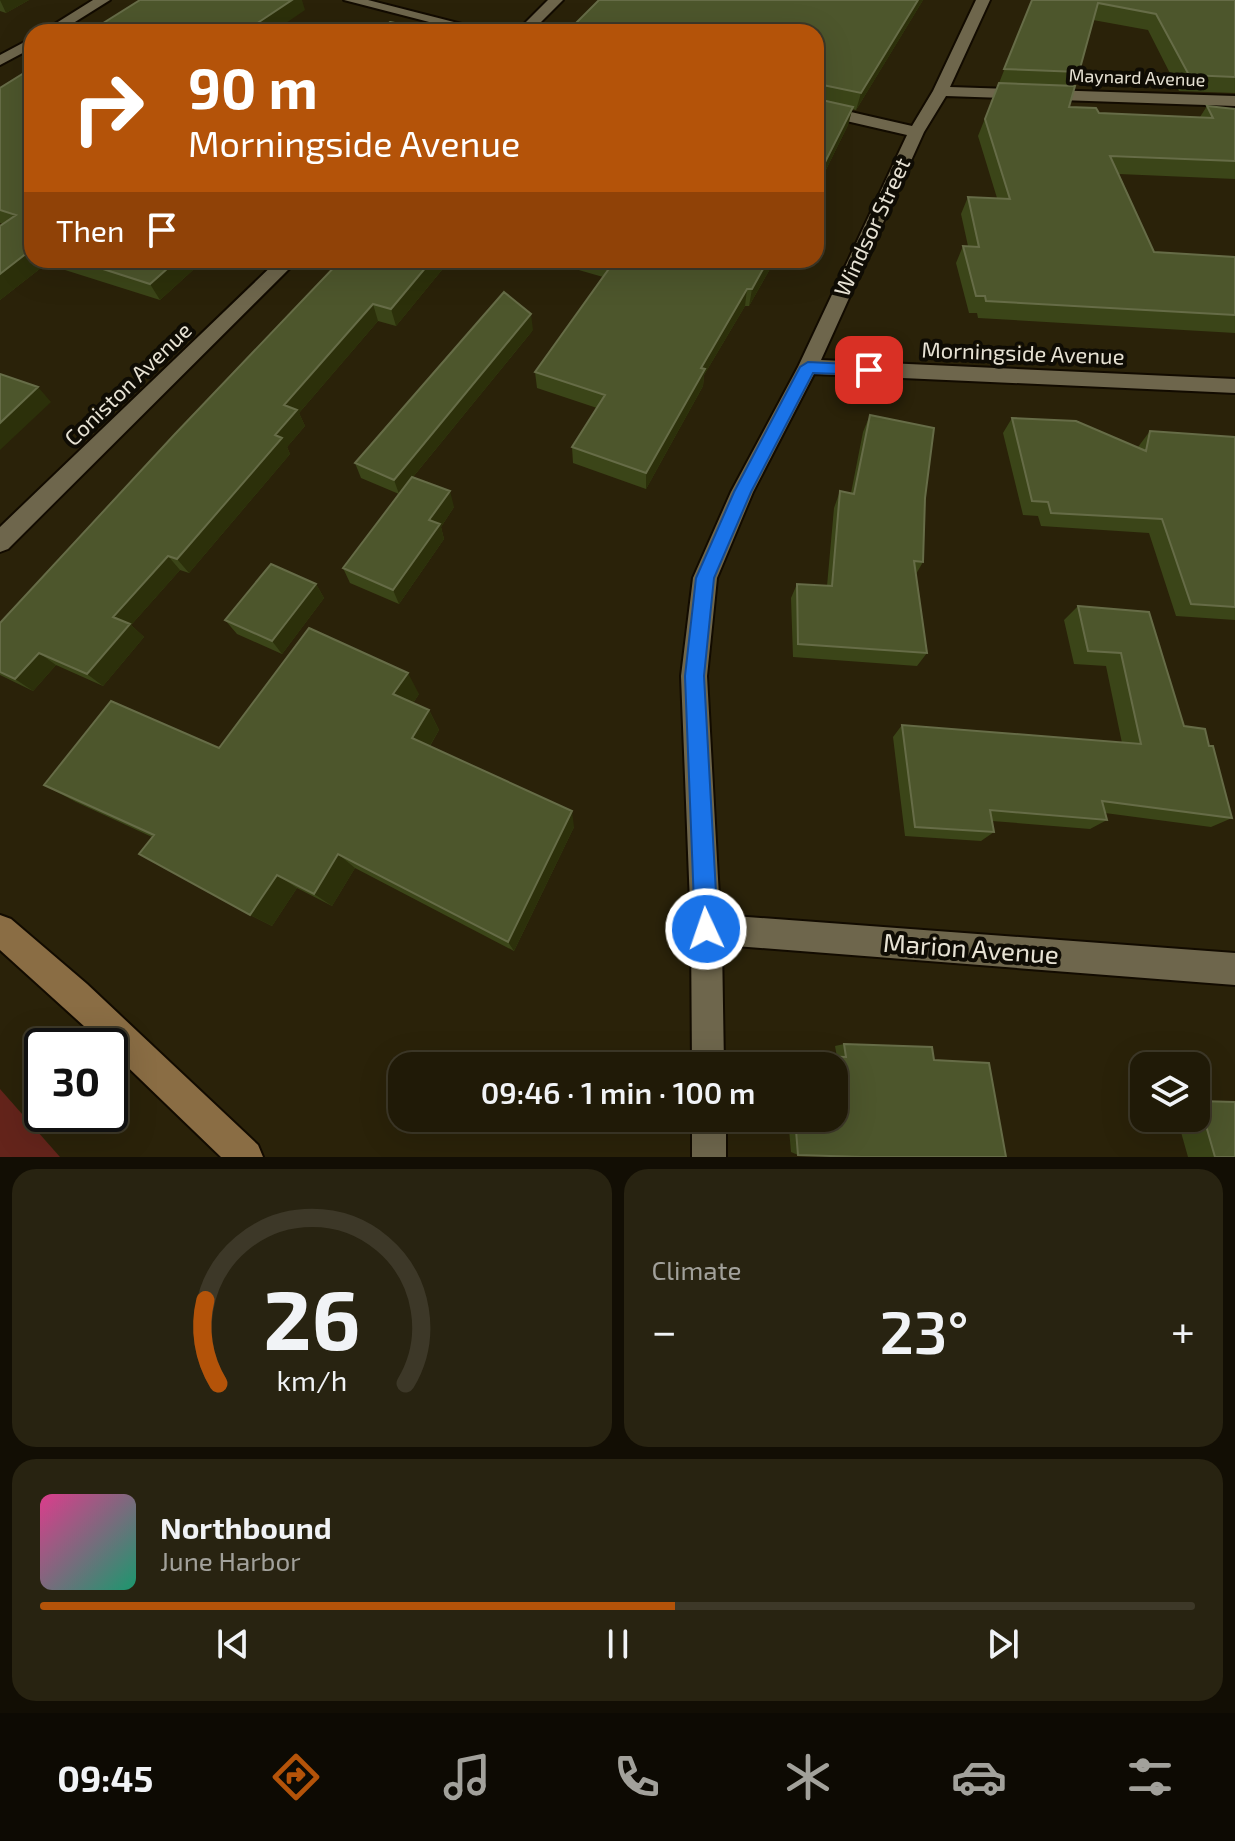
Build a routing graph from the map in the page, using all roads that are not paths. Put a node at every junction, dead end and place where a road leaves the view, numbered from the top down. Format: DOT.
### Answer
graph roads {
  1 [pos="103,0"];
  2 [pos="351,0"];
  3 [pos="556,0"];
  4 [pos="983,0"];
  5 [pos="62,24"];
  6 [pos="452,24"];
  7 [pos="531,24"];
  8 [pos="24,47"];
  9 [pos="0,61"];
  10 [pos="941,91"];
  11 [pos="1235,101"];
  12 [pos="824,111"];
  13 [pos="916,132"];
  14 [pos="281,268"];
  15 [pos="808,367"];
  16 [pos="1235,386"];
  17 [pos="0,542"];
  18 [pos="706,929"];
  19 [pos="0,930"];
  20 [pos="1235,969"];
  21 [pos="708,1052"];
  22 [pos="709,1132"];
  23 [pos="246,1157"];
  24 [pos="709,1157"];
  1 -- 5 [label="street"];
  2 -- 6 [label="street"];
  3 -- 7 [label="street"];
  4 -- 10 [label="street, Windsor Street"];
  8 -- 9 [label="street"];
  10 -- 11 [label="street, Maynard Avenue"];
  10 -- 13 [label="street, Windsor Street"];
  12 -- 13 [label="street"];
  13 -- 15 [label="street, Windsor Street"];
  14 -- 17 [label="street, Coniston Avenue"];
  15 -- 16 [label="street, Morningside Avenue"];
  15 -- 18 [label="street, Windsor Street"];
  18 -- 20 [label="street, Marion Avenue"];
  18 -- 21 [label="street, Windsor Street"];
  19 -- 23 [label="main road"];
  22 -- 24 [label="street"];
}
